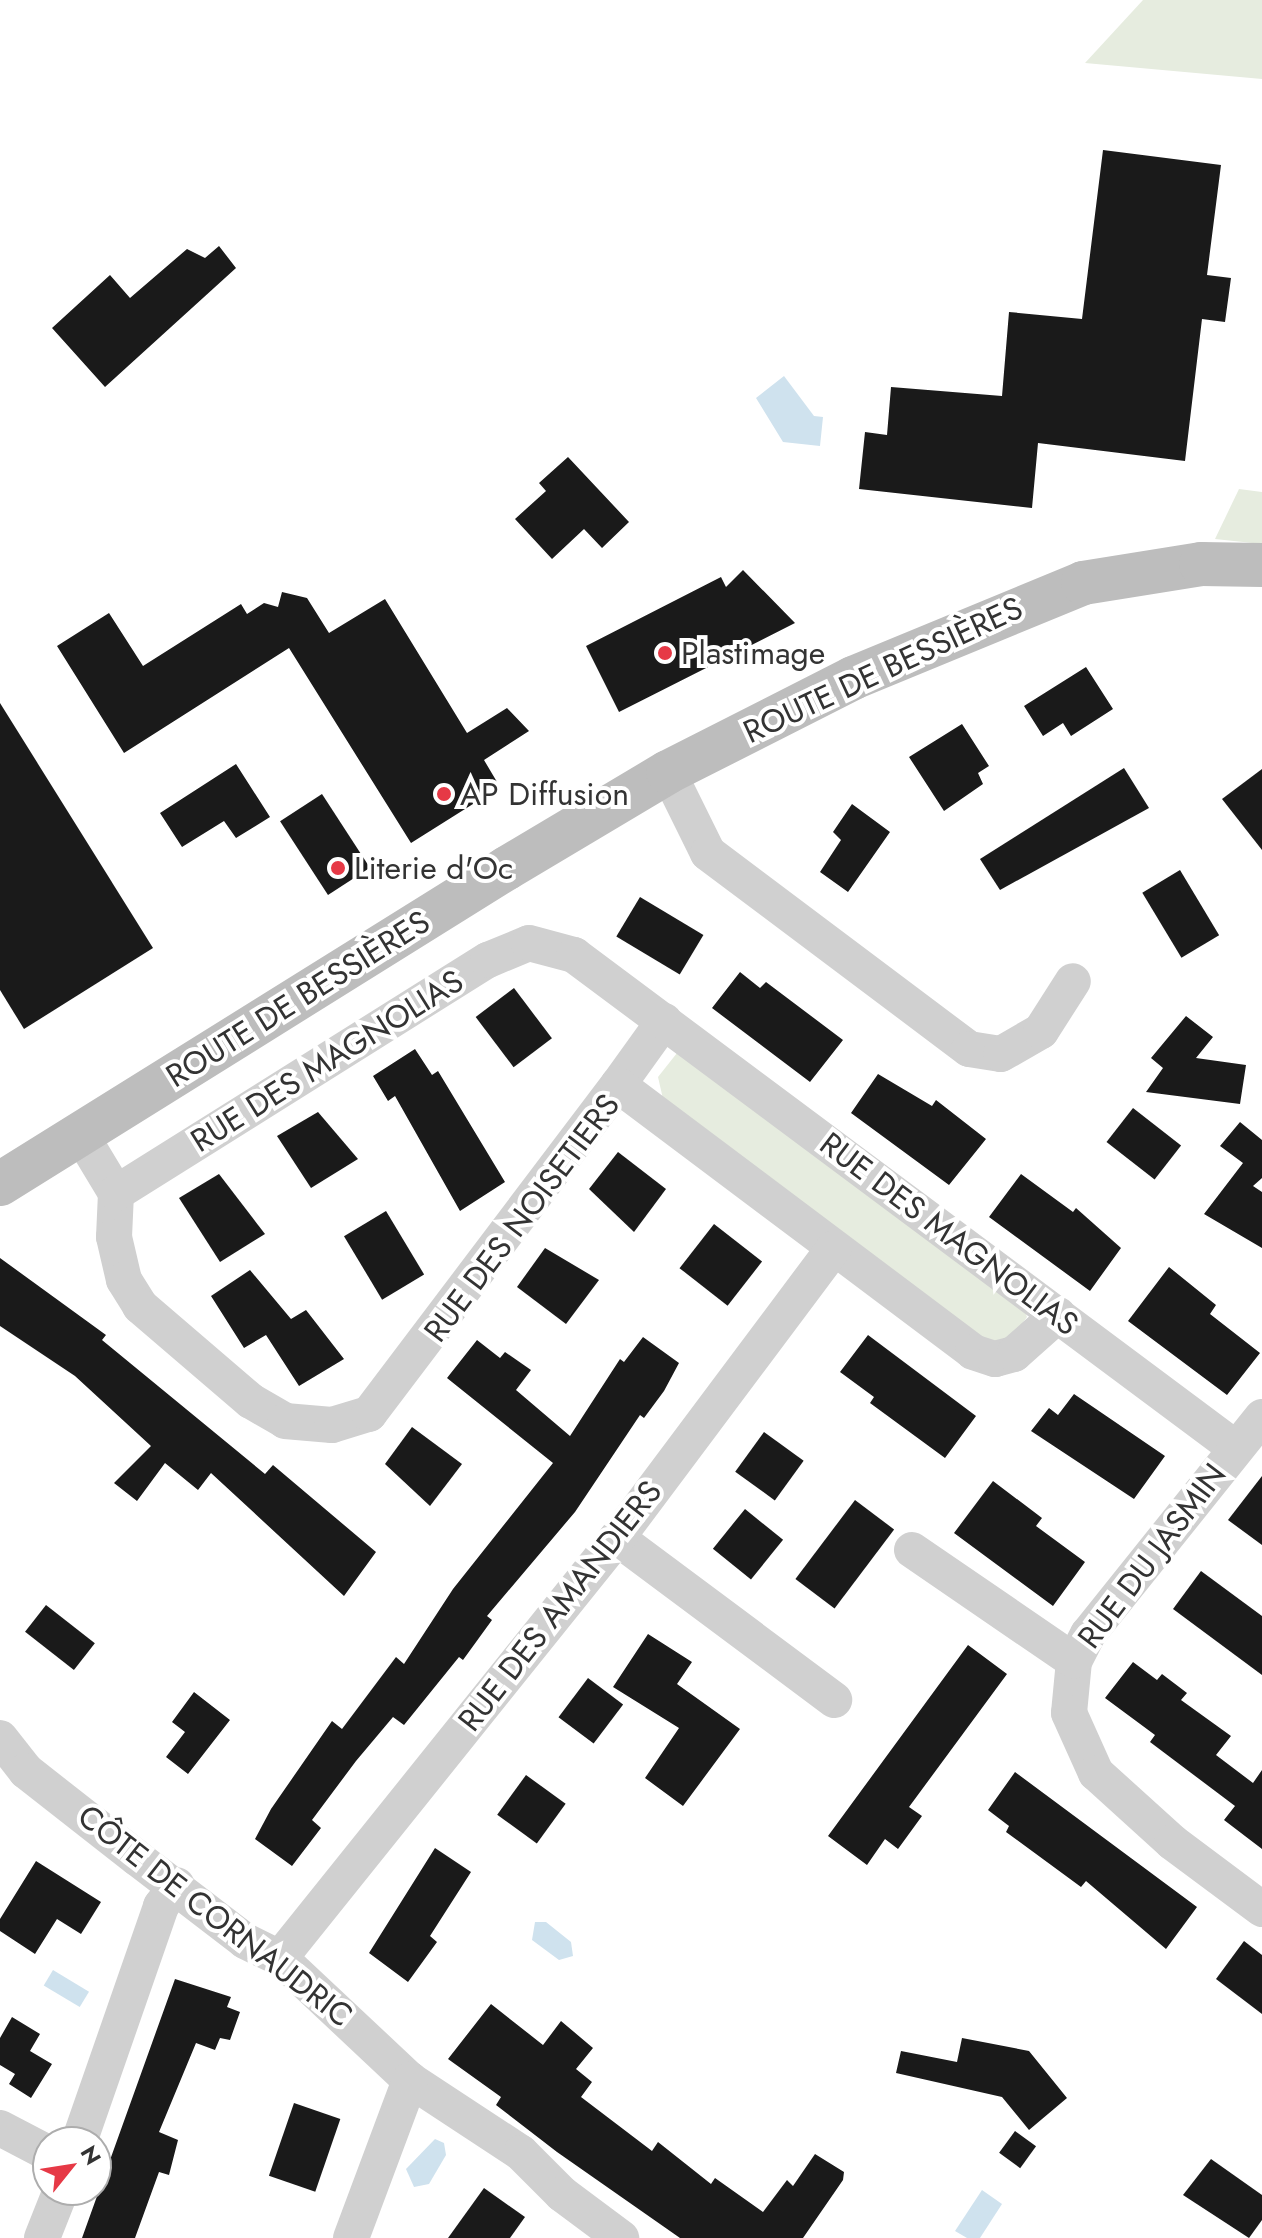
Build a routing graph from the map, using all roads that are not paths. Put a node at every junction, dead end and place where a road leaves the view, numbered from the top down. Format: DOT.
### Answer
graph roads {
  1 [pos="1262,565"];
  2 [pos="668,772"];
  3 [pos="1073,981"];
  4 [pos="664,1021"];
  5 [pos="618,1085"];
  6 [pos="81,1135"];
  7 [pos="0,1184"];
  8 [pos="116,1193"];
  9 [pos="833,1249"];
  10 [pos="1058,1315"];
  11 [pos="1262,1417"];
  12 [pos="1234,1447"];
  13 [pos="617,1538"];
  14 [pos="912,1550"];
  15 [pos="1074,1661"];
  16 [pos="834,1700"];
  17 [pos="0,1738"];
  18 [pos="177,1885"];
  19 [pos="1262,1909"];
  20 [pos="280,1958"];
  21 [pos="410,2080"];
  22 [pos="85,2126"];
  23 [pos="1,2131"];
  24 [pos="32,2146"];
  25 [pos="55,2206"];
  26 [pos="42,2238"];
  27 [pos="351,2238"];
  28 [pos="621,2238"];
  1 -- 2 [label="main road, ROUTE DE BESSIÈRES"];
  2 -- 3 [label="street"];
  2 -- 6 [label="main road, ROUTE DE BESSIÈRES"];
  4 -- 5 [label="street"];
  4 -- 8 [label="street, RUE DES MAGNOLIAS"];
  4 -- 10 [label="street, RUE DES MAGNOLIAS"];
  5 -- 8 [label="street, RUE DES NOISETIERS"];
  5 -- 9 [label="street, RUE DES NOISETIERS"];
  6 -- 7 [label="main road, ROUTE DE BESSIÈRES"];
  6 -- 8 [label="street"];
  9 -- 10 [label="street, RUE DES NOISETIERS"];
  9 -- 13 [label="street, RUE DES AMANDIERS"];
  10 -- 12 [label="street, RUE DES MAGNOLIAS"];
  11 -- 12 [label="street, RUE DU JASMIN"];
  12 -- 15 [label="street, RUE DU JASMIN"];
  13 -- 16 [label="street"];
  13 -- 20 [label="street, RUE DES AMANDIERS"];
  14 -- 15 [label="street"];
  15 -- 19 [label="street, RUE DU JASMIN"];
  17 -- 18 [label="street, CÔTE DE CORNAUDRIC"];
  18 -- 20 [label="street, CÔTE DE CORNAUDRIC"];
  18 -- 22 [label="street"];
  20 -- 21 [label="street, CÔTE DE CORNAUDRIC"];
  21 -- 27 [label="street"];
  21 -- 28 [label="street, CÔTE DE CORNAUDRIC"];
  23 -- 24 [label="street"];
  25 -- 26 [label="street"];
}
